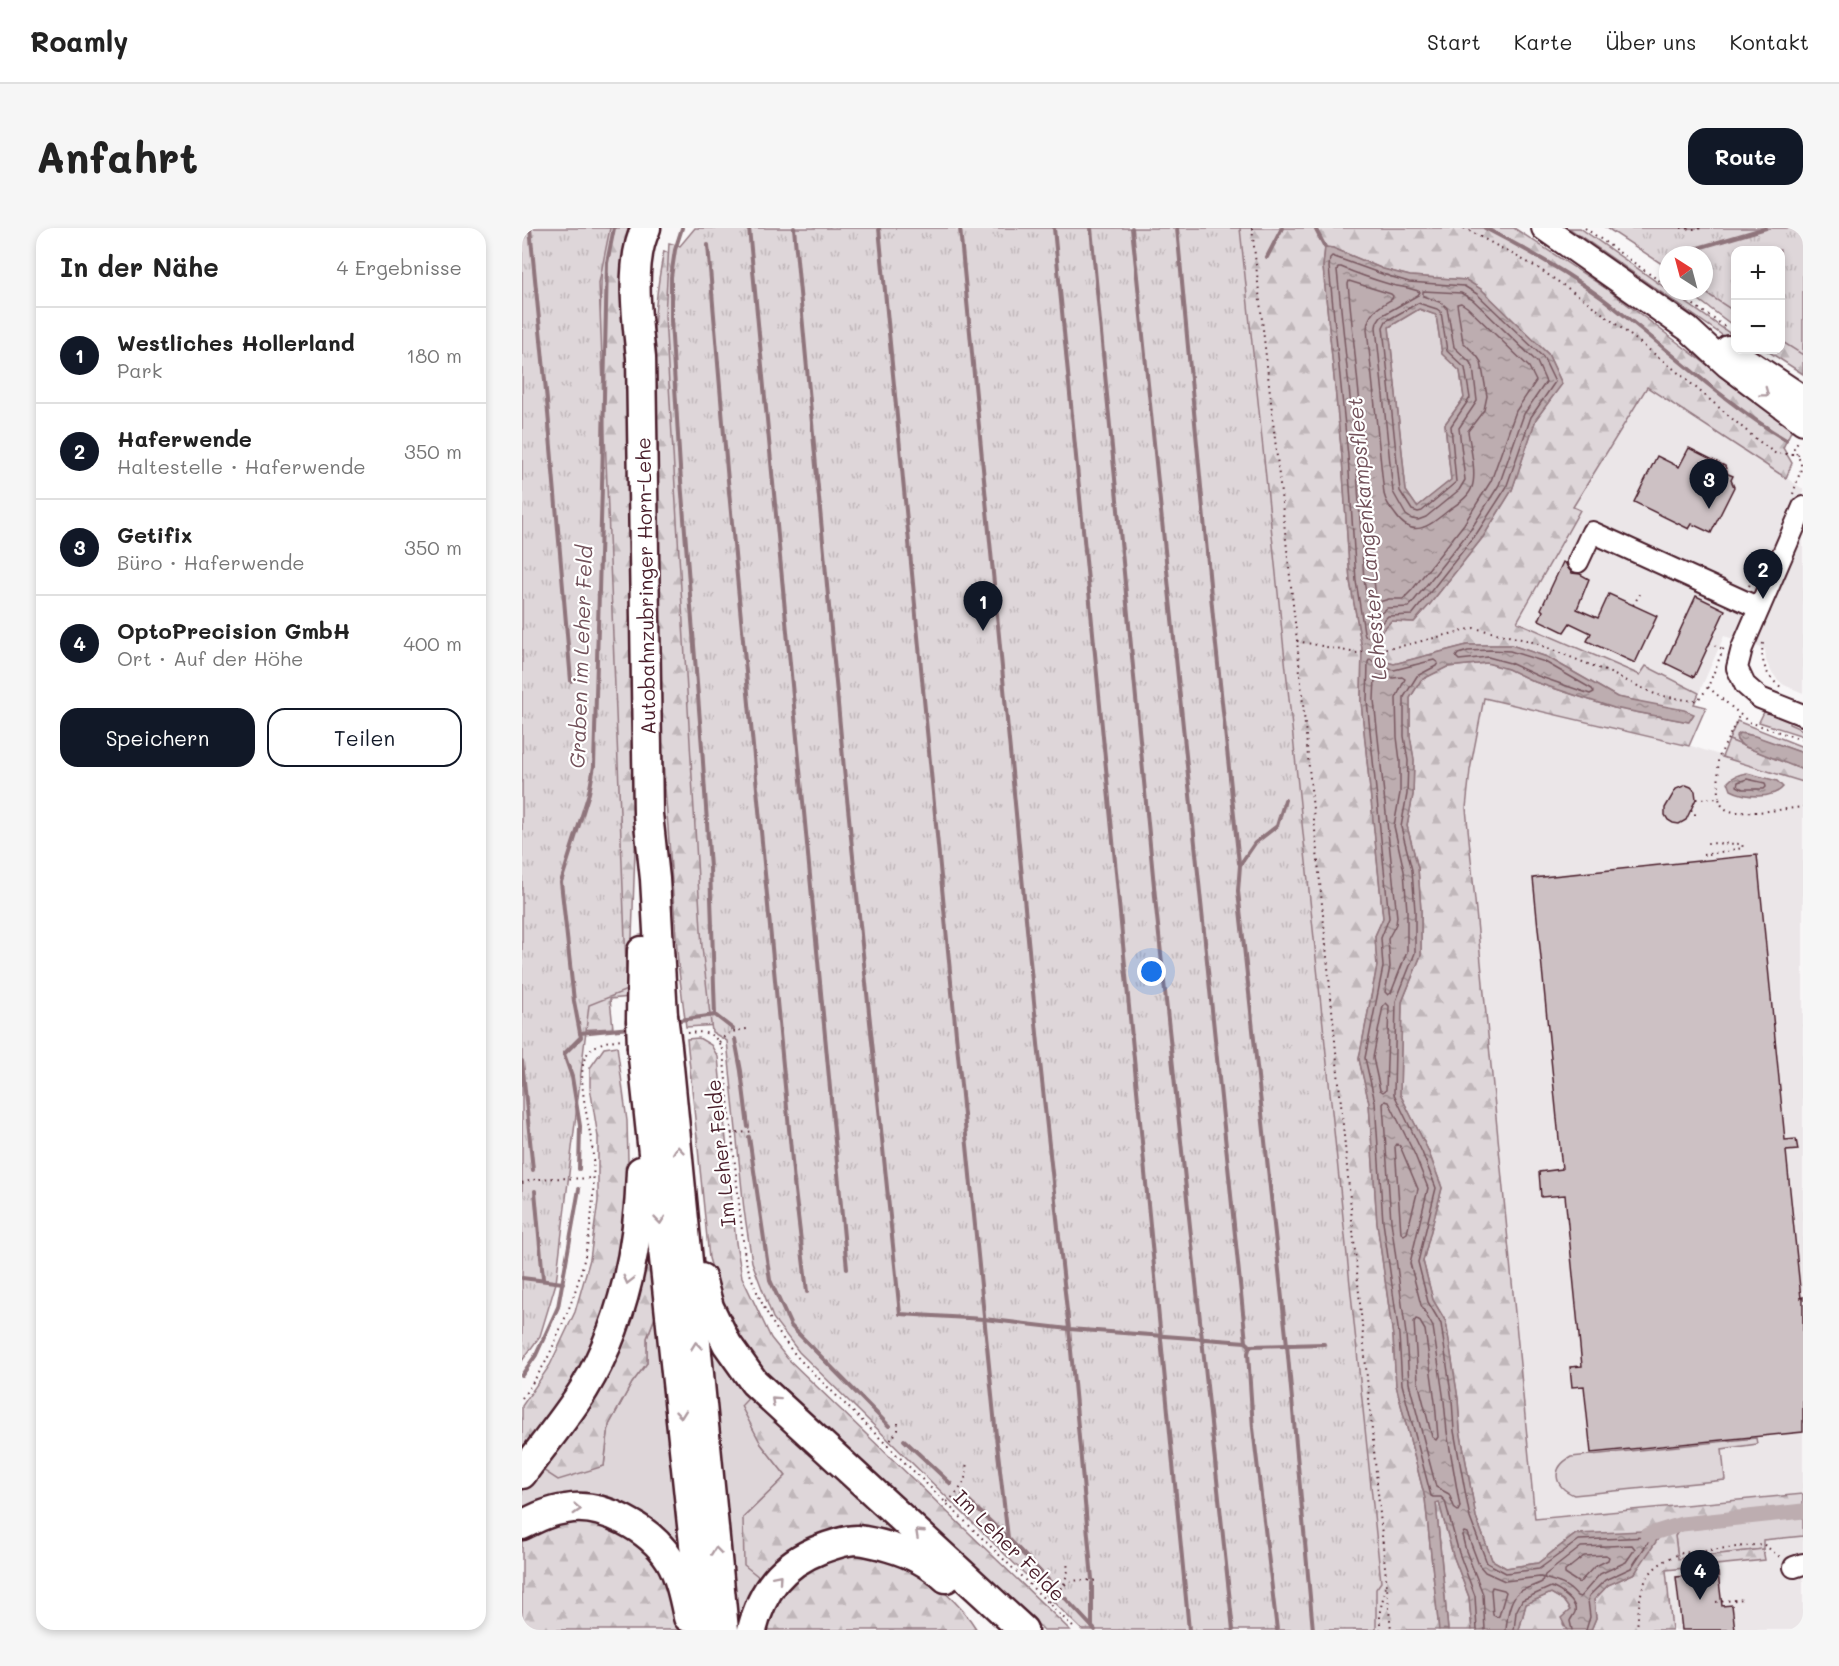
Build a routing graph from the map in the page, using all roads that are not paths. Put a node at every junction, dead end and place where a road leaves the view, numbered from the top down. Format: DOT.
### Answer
graph roads {
  1 [pos="646,228"];
  2 [pos="661,228"];
  3 [pos="1544,228"];
  4 [pos="1688,329"];
  5 [pos="641,357"];
  6 [pos="1803,398"];
  7 [pos="1803,422"];
  8 [pos="1802,511"];
  9 [pos="1578,562"];
  10 [pos="1759,608"];
  11 [pos="1803,715"];
  12 [pos="654,1034"];
  13 [pos="651,1141"];
  14 [pos="684,1209"];
  15 [pos="522,1474"];
  16 [pos="522,1524"];
  17 [pos="691,1630"];
  18 [pos="703,1630"];
  19 [pos="724,1630"];
  20 [pos="752,1630"];
  21 [pos="995,1630"];
  22 [pos="1023,1630"];
  1 -- 5 [label="highway, Autobahnzubringer Horn-Lehe"];
  2 -- 5 [label="highway, Autobahnzubringer Horn-Lehe"];
  3 -- 4 [label="main road"];
  4 -- 6 [label="main road"];
  4 -- 7 [label="main road, one-way"];
  5 -- 12 [label="highway, Autobahnzubringer Horn-Lehe"];
  8 -- 10 [label="street"];
  9 -- 10 [label="street"];
  10 -- 11 [label="street"];
  12 -- 13 [label="highway"];
  14 -- 12 [label="highway, one-way"];
  13 -- 15 [label="highway, one-way"];
  13 -- 18 [label="highway, one-way"];
  19 -- 14 [label="highway, one-way"];
  22 -- 14 [label="highway, one-way"];
  16 -- 17 [label="highway, one-way"];
  20 -- 21 [label="highway, one-way"];
}
